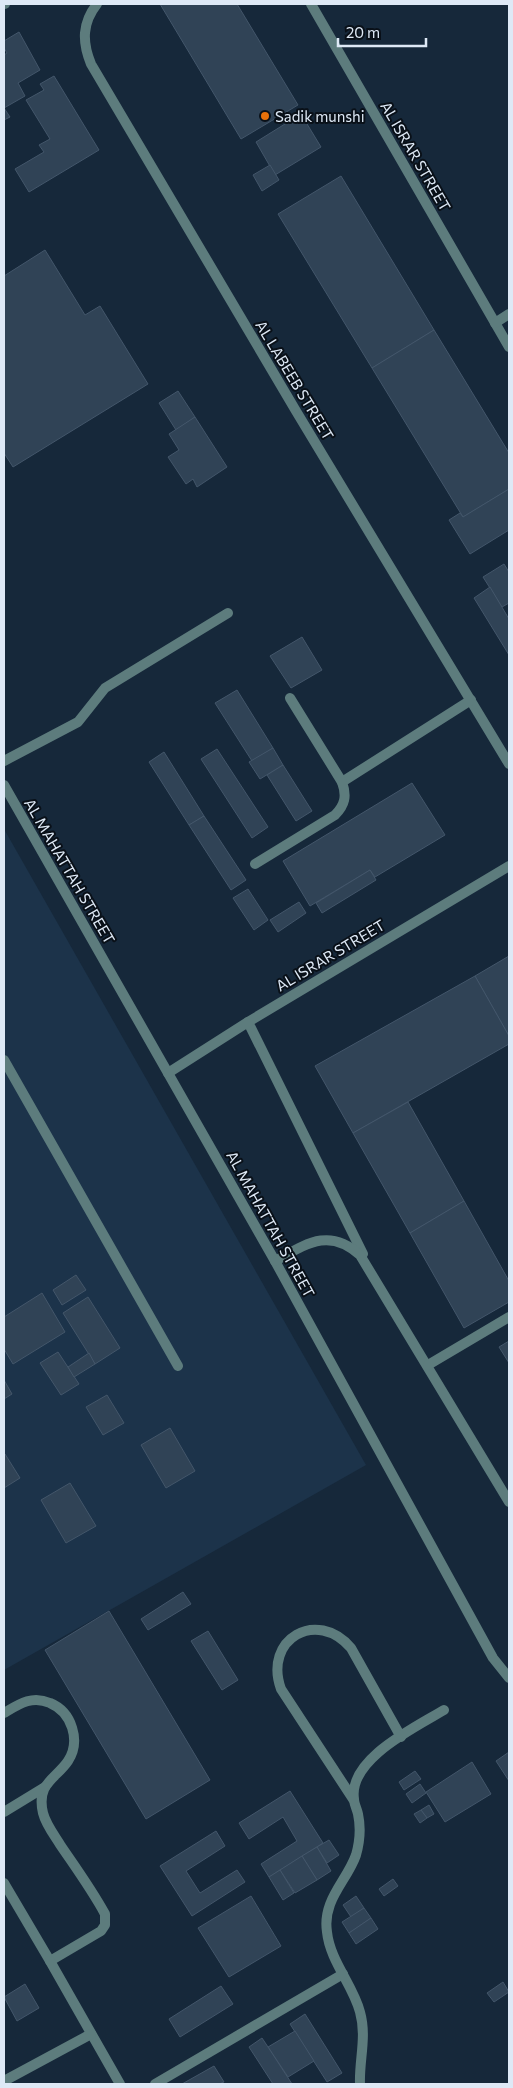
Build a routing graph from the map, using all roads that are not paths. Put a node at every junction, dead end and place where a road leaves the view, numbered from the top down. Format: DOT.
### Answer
graph roads {
  1 [pos="97,4"];
  2 [pos="310,4"];
  3 [pos="509,314"];
  4 [pos="495,323"];
  5 [pos="509,348"];
  6 [pos="228,613"];
  7 [pos="290,698"];
  8 [pos="471,700"];
  9 [pos="4,761"];
  10 [pos="509,764"];
  11 [pos="342,782"];
  12 [pos="4,785"];
  13 [pos="255,864"];
  14 [pos="509,866"];
  15 [pos="248,1022"];
  16 [pos="4,1060"];
  17 [pos="168,1072"];
  18 [pos="275,1261"];
  19 [pos="367,1264"];
  20 [pos="509,1317"];
  21 [pos="428,1365"];
  22 [pos="178,1366"];
  23 [pos="509,1502"];
  24 [pos="509,1678"];
  25 [pos="444,1710"];
  26 [pos="4,1713"];
  27 [pos="401,1737"];
  28 [pos="45,1787"];
  29 [pos="353,1799"];
  30 [pos="4,1812"];
  31 [pos="4,1883"];
  32 [pos="50,1962"];
  33 [pos="343,1974"];
  34 [pos="91,2034"];
  35 [pos="4,2081"];
  36 [pos="120,2084"];
  37 [pos="155,2084"];
  38 [pos="360,2084"];
  1 -- 8 [label="lane, AL LABEEB STREET"];
  2 -- 4 [label="lane, AL ISRAR STREET"];
  3 -- 4 [label="lane"];
  4 -- 5 [label="lane, AL ISRAR STREET"];
  6 -- 9 [label="lane"];
  7 -- 11 [label="lane"];
  8 -- 10 [label="lane, AL LABEEB STREET"];
  8 -- 11 [label="lane"];
  11 -- 13 [label="lane"];
  12 -- 17 [label="lane, AL MAHATTAH STREET"];
  14 -- 15 [label="lane, AL ISRAR STREET"];
  15 -- 17 [label="lane, AL ISRAR STREET"];
  15 -- 19 [label="lane"];
  16 -- 22 [label="lane"];
  17 -- 18 [label="lane, AL MAHATTAH STREET"];
  18 -- 19 [label="lane"];
  18 -- 24 [label="lane, AL MAHATTAH STREET"];
  19 -- 21 [label="lane"];
  20 -- 21 [label="lane"];
  21 -- 23 [label="lane"];
  25 -- 27 [label="lane"];
  26 -- 28 [label="lane"];
  27 -- 29 [label="lane"];
  27 -- 29 [label="lane"];
  28 -- 30 [label="lane"];
  28 -- 32 [label="lane"];
  29 -- 33 [label="lane"];
  31 -- 32 [label="lane"];
  32 -- 34 [label="lane"];
  33 -- 37 [label="lane"];
  33 -- 38 [label="lane"];
  34 -- 35 [label="lane"];
  34 -- 36 [label="lane"];
}
